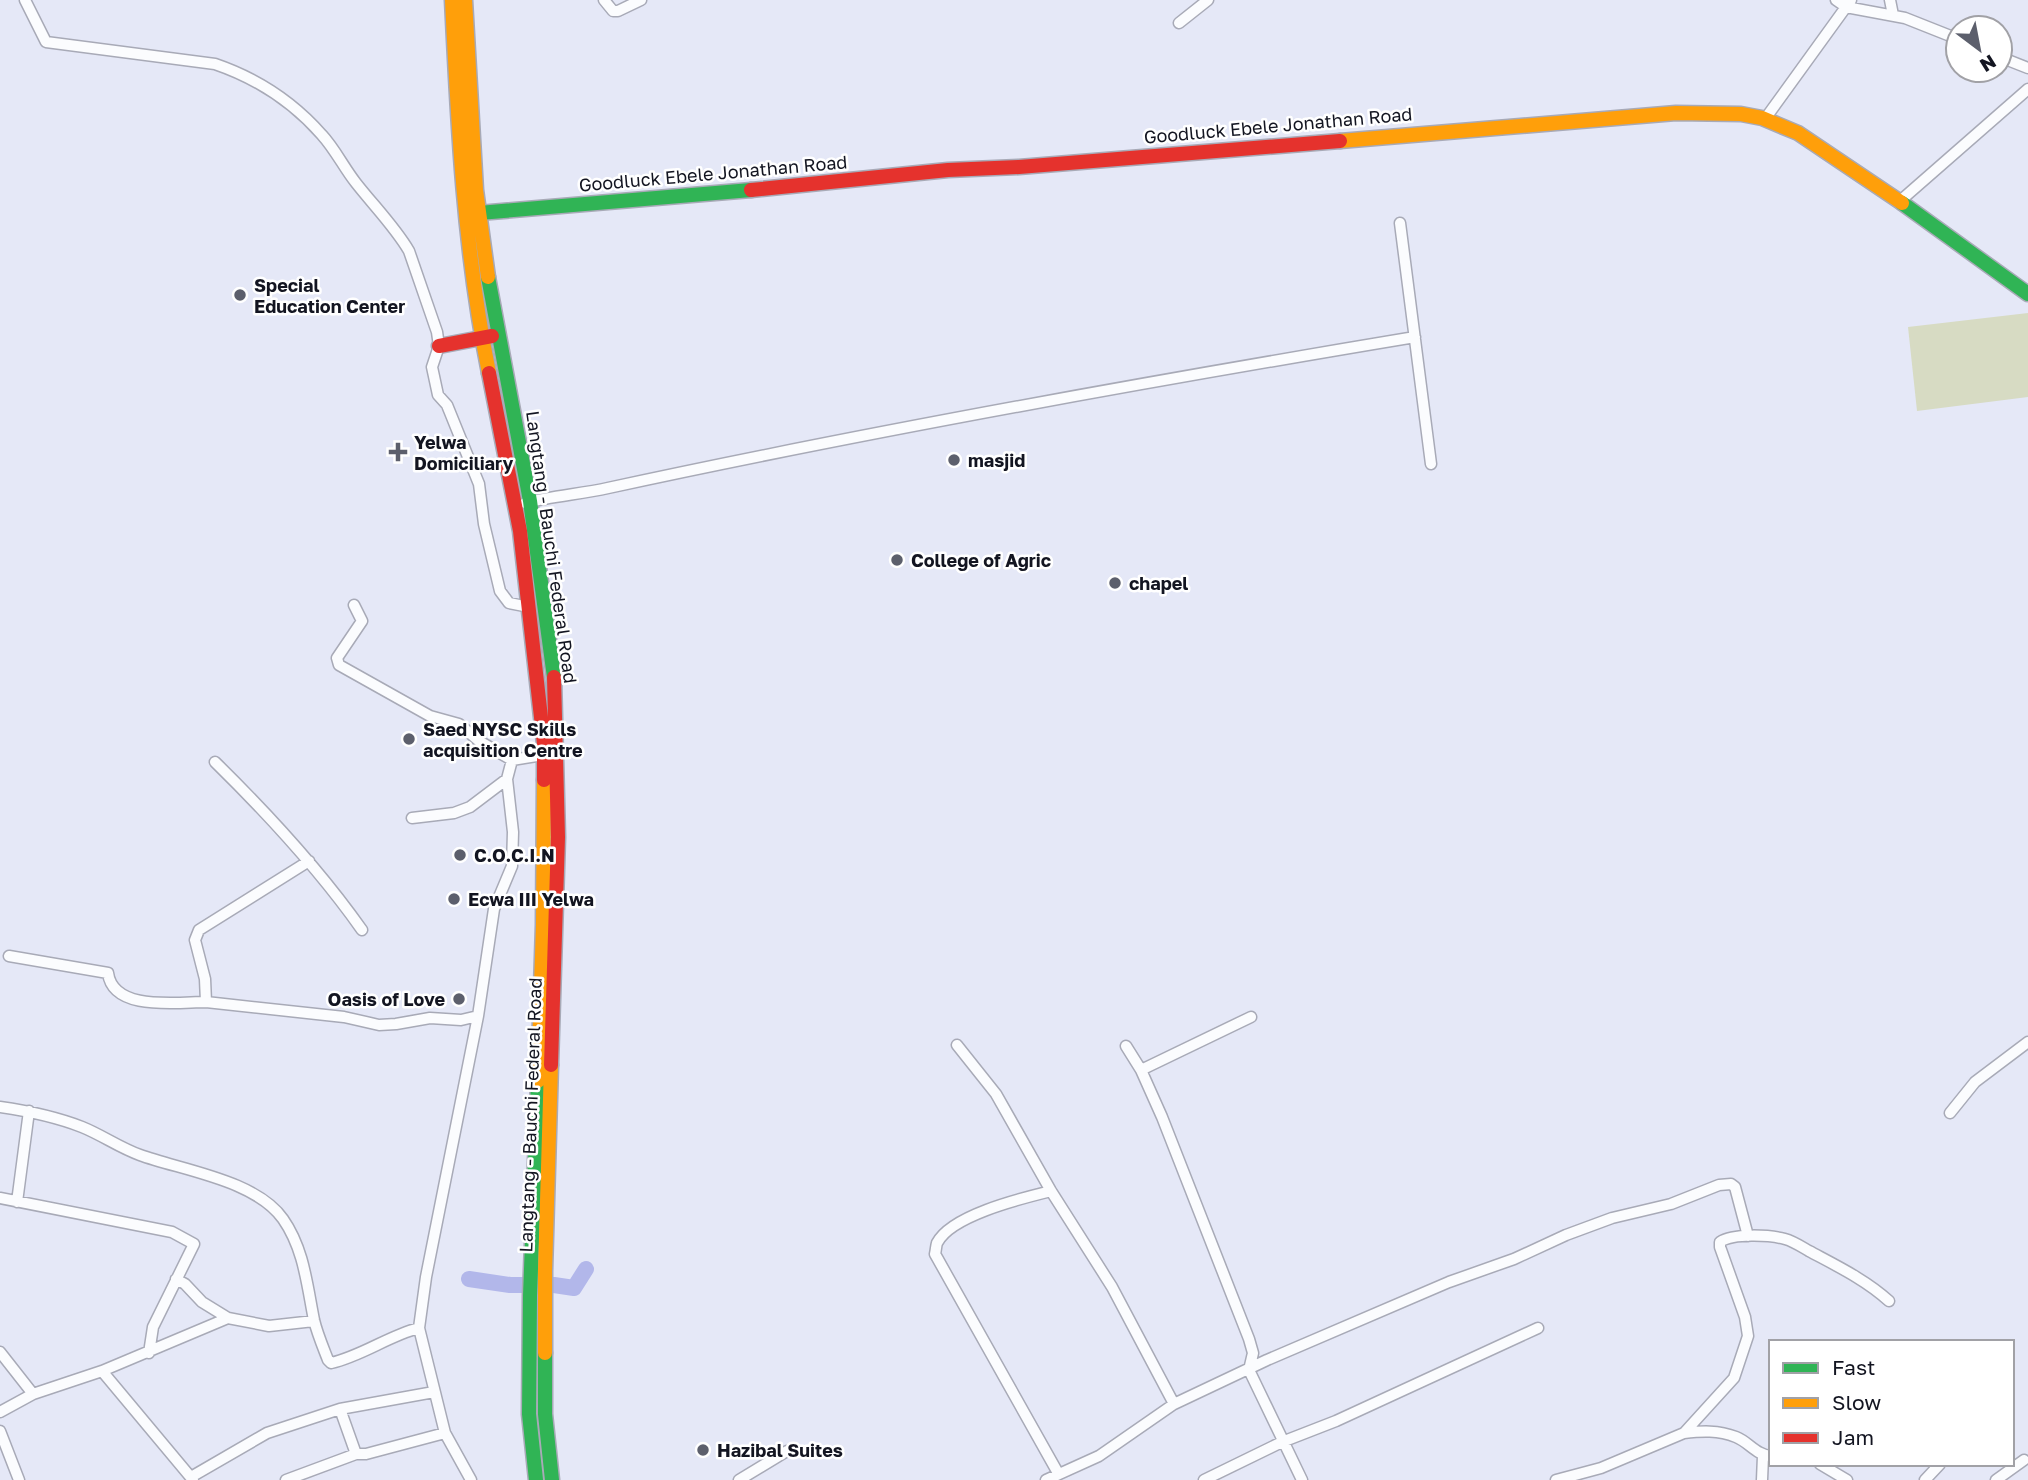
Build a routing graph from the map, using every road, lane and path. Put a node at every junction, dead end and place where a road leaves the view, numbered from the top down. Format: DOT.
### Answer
graph roads {
  1 [pos="25,0"];
  2 [pos="452,0"];
  3 [pos="465,0"];
  4 [pos="604,0"];
  5 [pos="641,0"];
  6 [pos="1208,0"];
  7 [pos="1836,0"];
  8 [pos="1890,0"];
  9 [pos="1848,4"];
  10 [pos="1893,15"];
  11 [pos="1179,23"];
  12 [pos="1944,33"];
  13 [pos="2028,89"];
  14 [pos="1765,118"];
  15 [pos="1900,201"];
  16 [pos="479,214"];
  17 [pos="1400,223"];
  18 [pos="2028,294"];
  19 [pos="498,334"];
  20 [pos="1415,337"];
  21 [pos="482,339"];
  22 [pos="439,346"];
  23 [pos="1431,464"];
  24 [pos="523,503"];
  25 [pos="354,605"];
  26 [pos="529,607"];
  27 [pos="543,755"];
  28 [pos="512,760"];
  29 [pos="215,762"];
  30 [pos="507,779"];
  31 [pos="412,818"];
  32 [pos="309,861"];
  33 [pos="362,930"];
  34 [pos="9,956"];
  35 [pos="206,1002"];
  36 [pos="478,1016"];
  37 [pos="1251,1017"];
  38 [pos="2028,1042"];
  39 [pos="957,1045"];
  40 [pos="1126,1046"];
  41 [pos="1141,1070"];
  42 [pos="0,1107"];
  43 [pos="29,1111"];
  44 [pos="1950,1113"];
  45 [pos="1051,1191"];
  46 [pos="0,1198"];
  47 [pos="17,1202"];
  48 [pos="1748,1236"];
  49 [pos="538,1270"];
  50 [pos="176,1279"];
  51 [pos="538,1296"];
  52 [pos="1889,1301"];
  53 [pos="228,1318"];
  54 [pos="314,1321"];
  55 [pos="419,1328"];
  56 [pos="1538,1328"];
  57 [pos="0,1352"];
  58 [pos="149,1353"];
  59 [pos="1249,1370"];
  60 [pos="102,1371"];
  61 [pos="435,1392"];
  62 [pos="33,1394"];
  63 [pos="1174,1404"];
  64 [pos="340,1409"];
  65 [pos="0,1412"];
  66 [pos="0,1431"];
  67 [pos="445,1433"];
  68 [pos="1684,1433"];
  69 [pos="1282,1442"];
  70 [pos="787,1451"];
  71 [pos="356,1454"];
  72 [pos="1767,1456"];
  73 [pos="5,1457"];
  74 [pos="2024,1460"];
  75 [pos="1823,1466"];
  76 [pos="1938,1466"];
  77 [pos="1058,1473"];
  78 [pos="192,1479"];
  79 [pos="19,1480"];
  80 [pos="286,1480"];
  81 [pos="471,1480"];
  82 [pos="536,1480"];
  83 [pos="552,1480"];
  84 [pos="739,1480"];
  85 [pos="1046,1480"];
  86 [pos="1204,1480"];
  87 [pos="1302,1480"];
  88 [pos="1556,1480"];
  89 [pos="1762,1480"];
  90 [pos="1847,1480"];
  91 [pos="1925,1480"];
  92 [pos="1996,1480"];
  1 -- 22 [label="street"];
  2 -- 21 [label="main road"];
  3 -- 16 [label="main road, Langtang - Bauchi Federal Road"];
  4 -- 5 [label="street"];
  6 -- 11 [label="street"];
  7 -- 9 [label="street"];
  8 -- 10 [label="street"];
  9 -- 10 [label="street"];
  9 -- 14 [label="street"];
  10 -- 12 [label="street"];
  13 -- 15 [label="street"];
  14 -- 15 [label="main road, Goodluck Ebele Jonathan Road"];
  14 -- 16 [label="main road, Goodluck Ebele Jonathan Road"];
  15 -- 18 [label="main road, Goodluck Ebele Jonathan Road"];
  16 -- 19 [label="main road, Langtang - Bauchi Federal Road"];
  17 -- 20 [label="street"];
  19 -- 21 [label="main road"];
  19 -- 24 [label="main road, Langtang - Bauchi Federal Road"];
  20 -- 23 [label="street"];
  20 -- 24 [label="street"];
  21 -- 22 [label="main road"];
  21 -- 24 [label="main road"];
  22 -- 26 [label="street"];
  24 -- 26 [label="main road"];
  24 -- 49 [label="main road, Langtang - Bauchi Federal Road"];
  25 -- 28 [label="street"];
  26 -- 27 [label="main road"];
  27 -- 28 [label="street"];
  27 -- 49 [label="main road"];
  28 -- 30 [label="street"];
  29 -- 32 [label="street"];
  30 -- 31 [label="street"];
  30 -- 36 [label="street"];
  32 -- 33 [label="street"];
  32 -- 35 [label="street"];
  34 -- 35 [label="street"];
  35 -- 36 [label="street"];
  36 -- 55 [label="street"];
  37 -- 41 [label="street"];
  38 -- 44 [label="street"];
  39 -- 45 [label="street"];
  40 -- 41 [label="street"];
  41 -- 59 [label="street"];
  42 -- 43 [label="street"];
  43 -- 47 [label="street"];
  43 -- 54 [label="street"];
  45 -- 63 [label="street"];
  45 -- 77 [label="street"];
  46 -- 47 [label="street"];
  47 -- 50 [label="street"];
  48 -- 52 [label="street"];
  48 -- 59 [label="street"];
  48 -- 68 [label="street"];
  49 -- 51 [label="main road"];
  50 -- 53 [label="street"];
  50 -- 58 [label="street"];
  51 -- 82 [label="main road"];
  51 -- 83 [label="main road"];
  53 -- 54 [label="street"];
  53 -- 58 [label="street"];
  54 -- 55 [label="street"];
  55 -- 61 [label="street"];
  56 -- 69 [label="street"];
  57 -- 62 [label="street"];
  58 -- 60 [label="street"];
  59 -- 63 [label="street"];
  59 -- 69 [label="street"];
  60 -- 62 [label="street"];
  60 -- 78 [label="street"];
  61 -- 64 [label="street"];
  61 -- 67 [label="street"];
  62 -- 65 [label="street"];
  63 -- 77 [label="street"];
  64 -- 71 [label="street"];
  64 -- 78 [label="street"];
  66 -- 73 [label="street"];
  67 -- 71 [label="street"];
  67 -- 81 [label="street"];
  68 -- 72 [label="street"];
  68 -- 88 [label="street"];
  69 -- 86 [label="street"];
  69 -- 87 [label="street"];
  70 -- 84 [label="street"];
  71 -- 80 [label="street"];
  72 -- 89 [label="street"];
  73 -- 79 [label="street"];
  74 -- 92 [label="street"];
  75 -- 90 [label="street"];
  76 -- 91 [label="street"];
  77 -- 85 [label="street"];
}
